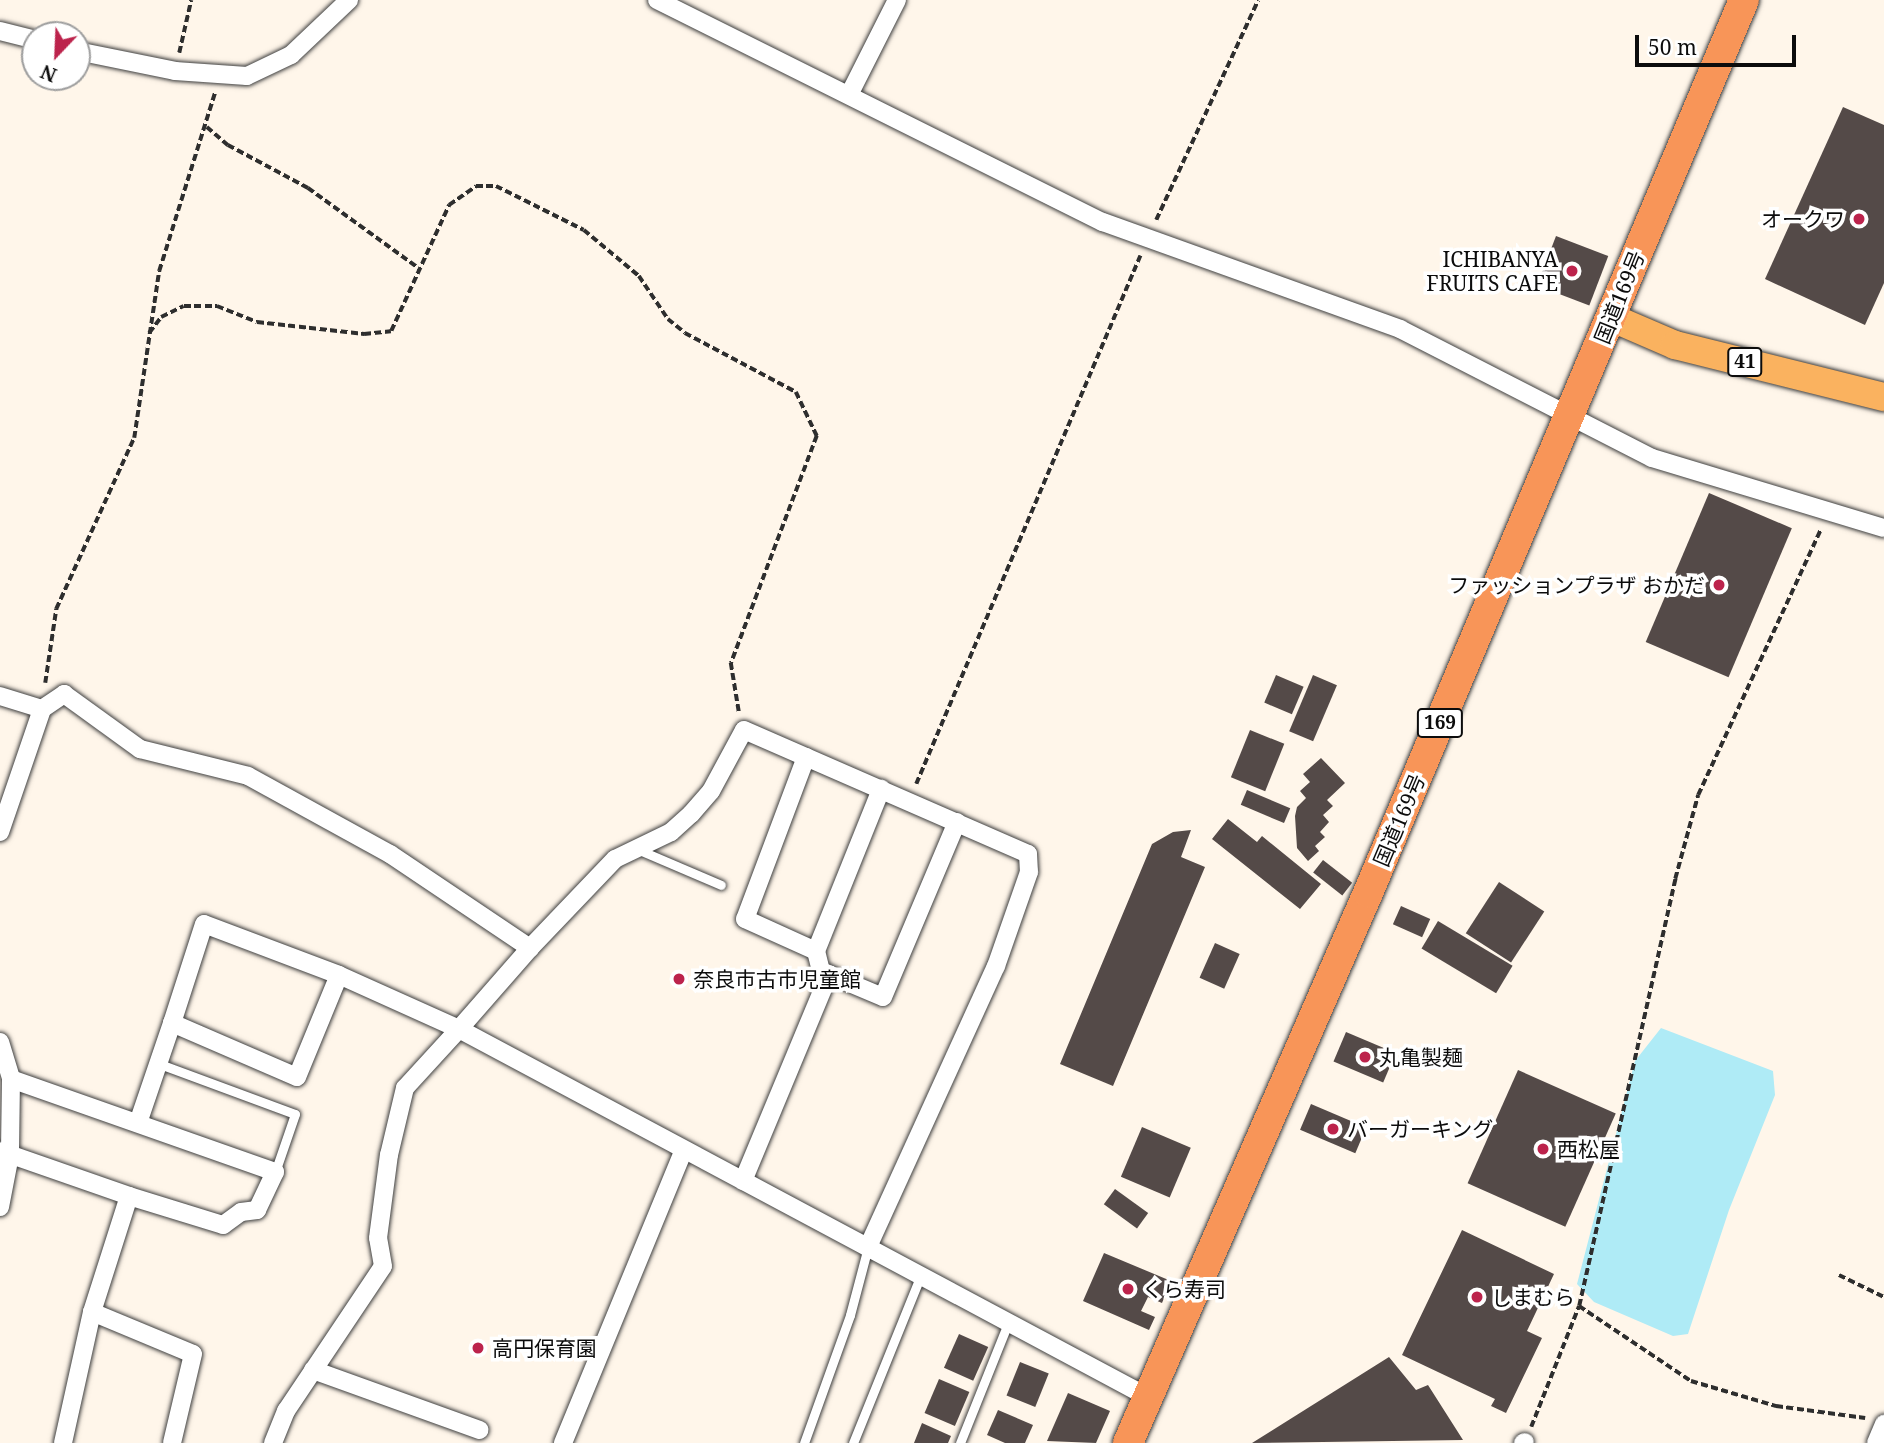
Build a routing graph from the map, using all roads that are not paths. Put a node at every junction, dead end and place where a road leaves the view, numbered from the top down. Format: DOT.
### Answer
graph roads {
  1 [pos="349,0"];
  2 [pos="657,0"];
  3 [pos="897,0"];
  4 [pos="1744,0"];
  5 [pos="0,31"];
  6 [pos="21,36"];
  7 [pos="91,54"];
  8 [pos="850,93"];
  9 [pos="1610,317"];
  10 [pos="1884,397"];
  11 [pos="1572,413"];
  12 [pos="1884,528"];
  13 [pos="0,695"];
  14 [pos="42,709"];
  15 [pos="806,757"];
  16 [pos="881,789"];
  17 [pos="3,811"];
  18 [pos="957,822"];
  19 [pos="0,832"];
  20 [pos="639,850"];
  21 [pos="721,885"];
  22 [pos="530,948"];
  23 [pos="816,951"];
  24 [pos="829,974"];
  25 [pos="339,975"];
  26 [pos="172,1023"];
  27 [pos="459,1029"];
  28 [pos="0,1042"];
  29 [pos="156,1063"];
  30 [pos="10,1079"];
  31 [pos="138,1123"];
  32 [pos="684,1150"];
  33 [pos="5,1153"];
  34 [pos="275,1172"];
  35 [pos="743,1181"];
  36 [pos="129,1196"];
  37 [pos="0,1207"];
  38 [pos="868,1247"];
  39 [pos="920,1277"];
  40 [pos="92,1311"];
  41 [pos="1008,1323"];
  42 [pos="313,1370"];
  43 [pos="1148,1397"];
  44 [pos="1877,1421"];
  45 [pos="480,1430"];
  46 [pos="63,1443"];
  47 [pos="172,1443"];
  48 [pos="273,1443"];
  49 [pos="563,1443"];
  50 [pos="804,1443"];
  51 [pos="853,1443"];
  52 [pos="960,1443"];
  53 [pos="1128,1443"];
  54 [pos="1876,1443"];
  1 -- 7 [label="street"];
  2 -- 8 [label="street"];
  3 -- 8 [label="street"];
  4 -- 9 [label="highway, 国道169号 / 169"];
  5 -- 6 [label="street"];
  8 -- 11 [label="street"];
  9 -- 10 [label="main road, 41"];
  9 -- 11 [label="highway, 国道169号 / 169"];
  11 -- 12 [label="street"];
  11 -- 43 [label="highway, 国道169号 / 169"];
  13 -- 14 [label="street"];
  14 -- 17 [label="street"];
  14 -- 22 [label="street"];
  15 -- 16 [label="street"];
  15 -- 20 [label="street"];
  15 -- 23 [label="street"];
  16 -- 18 [label="street"];
  16 -- 23 [label="street"];
  17 -- 19 [label="street"];
  18 -- 24 [label="street"];
  18 -- 38 [label="street"];
  20 -- 21 [label="lane"];
  20 -- 22 [label="street"];
  22 -- 27 [label="street"];
  23 -- 24 [label="street"];
  24 -- 35 [label="street"];
  25 -- 26 [label="street"];
  25 -- 26 [label="street"];
  25 -- 27 [label="street"];
  26 -- 29 [label="street"];
  27 -- 32 [label="street"];
  27 -- 42 [label="street"];
  28 -- 30 [label="street"];
  29 -- 31 [label="street"];
  29 -- 34 [label="lane"];
  30 -- 31 [label="street"];
  30 -- 33 [label="street"];
  31 -- 34 [label="street"];
  32 -- 35 [label="street"];
  32 -- 49 [label="street"];
  33 -- 36 [label="street"];
  33 -- 37 [label="street"];
  34 -- 36 [label="street"];
  35 -- 38 [label="street"];
  36 -- 40 [label="street"];
  38 -- 39 [label="street"];
  38 -- 50 [label="lane"];
  39 -- 41 [label="street"];
  39 -- 51 [label="lane"];
  40 -- 46 [label="street"];
  40 -- 47 [label="street"];
  41 -- 43 [label="street"];
  41 -- 52 [label="lane"];
  42 -- 45 [label="street"];
  42 -- 48 [label="street"];
  43 -- 53 [label="highway, 国道169号 / 169"];
  44 -- 54 [label="street"];
}
